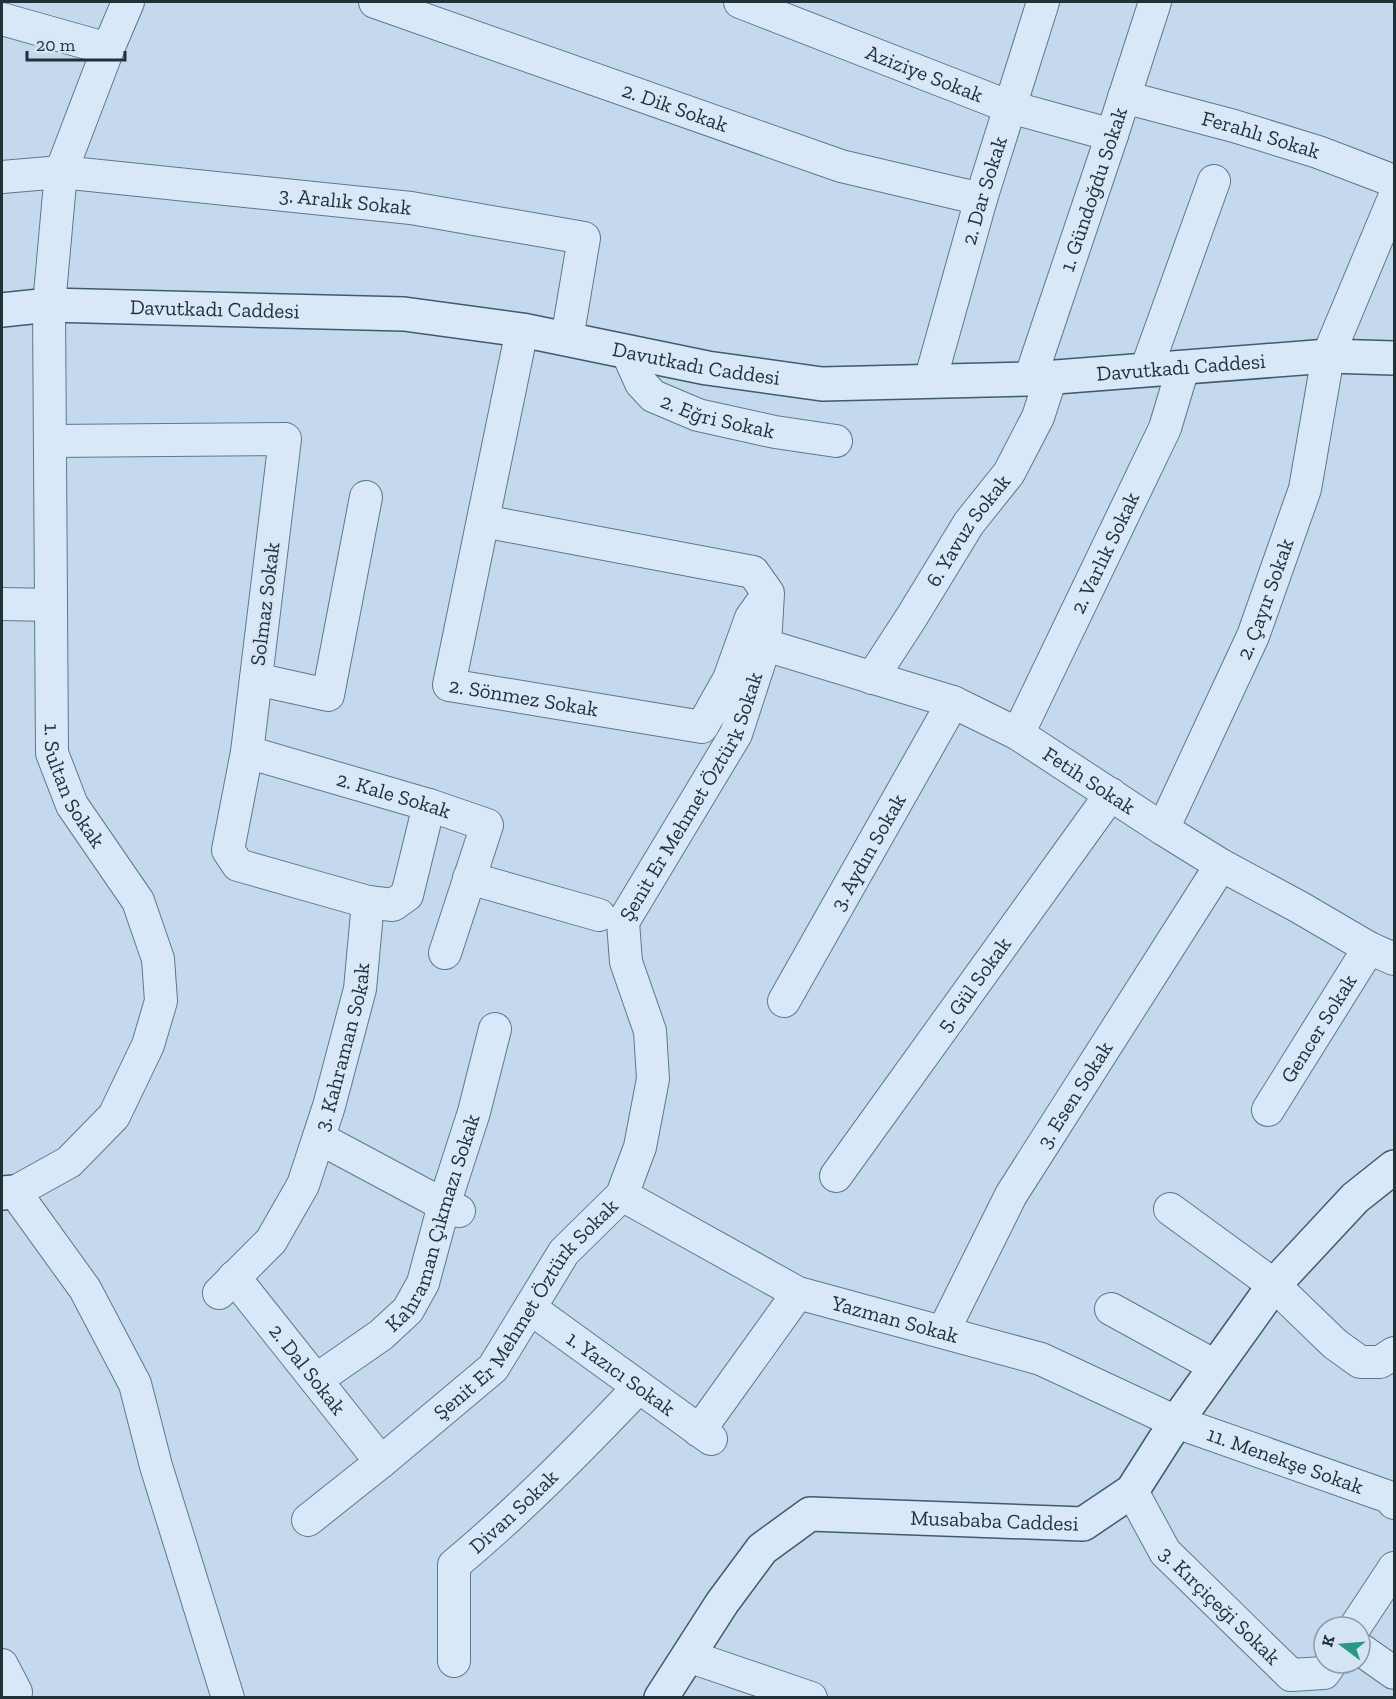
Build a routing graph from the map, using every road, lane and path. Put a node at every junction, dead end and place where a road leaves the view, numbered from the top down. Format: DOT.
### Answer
graph roads {
  1 [pos="128,2"];
  2 [pos="375,2"];
  3 [pos="740,2"];
  4 [pos="1043,2"];
  5 [pos="1155,2"];
  6 [pos="2,19"];
  7 [pos="108,49"];
  8 [pos="1125,97"];
  9 [pos="1010,107"];
  10 [pos="1112,135"];
  11 [pos="61,172"];
  12 [pos="2,177"];
  13 [pos="1214,181"];
  14 [pos="1395,181"];
  15 [pos="981,198"];
  16 [pos="1395,198"];
  17 [pos="49,305"];
  18 [pos="2,310"];
  19 [pos="522,330"];
  20 [pos="567,339"];
  21 [pos="627,352"];
  22 [pos="1328,357"];
  23 [pos="1395,358"];
  24 [pos="1183,368"];
  25 [pos="1146,370"];
  26 [pos="1040,378"];
  27 [pos="930,381"];
  28 [pos="50,441"];
  29 [pos="836,441"];
  30 [pos="366,497"];
  31 [pos="483,520"];
  32 [pos="768,593"];
  33 [pos="2,604"];
  34 [pos="51,605"];
  35 [pos="765,645"];
  36 [pos="872,678"];
  37 [pos="256,679"];
  38 [pos="952,702"];
  39 [pos="1017,734"];
  40 [pos="247,752"];
  41 [pos="1111,794"];
  42 [pos="429,805"];
  43 [pos="1163,829"];
  44 [pos="1221,865"];
  45 [pos="469,878"];
  46 [pos="368,902"];
  47 [pos="599,915"];
  48 [pos="445,953"];
  49 [pos="1382,953"];
  50 [pos="784,1001"];
  51 [pos="495,1029"];
  52 [pos="1268,1110"];
  53 [pos="319,1138"];
  54 [pos="1395,1167"];
  55 [pos="836,1176"];
  56 [pos="8,1193"];
  57 [pos="622,1195"];
  58 [pos="452,1208"];
  59 [pos="1170,1209"];
  60 [pos="227,1285"];
  61 [pos="1274,1285"];
  62 [pos="798,1293"];
  63 [pos="530,1308"];
  64 [pos="1111,1309"];
  65 [pos="943,1332"];
  66 [pos="1395,1353"];
  67 [pos="1215,1366"];
  68 [pos="316,1380"];
  69 [pos="639,1387"];
  70 [pos="1176,1422"];
  71 [pos="381,1462"];
  72 [pos="1132,1491"];
  73 [pos="1395,1503"];
  74 [pos="308,1520"];
  75 [pos="1395,1568"];
  76 [pos="1363,1615"];
  77 [pos="688,1656"];
  78 [pos="1372,1657"];
  79 [pos="454,1661"];
  80 [pos="2,1665"];
  81 [pos="1395,1673"];
  82 [pos="1312,1674"];
  83 [pos="14,1698"];
  84 [pos="228,1698"];
  85 [pos="661,1698"];
  86 [pos="812,1698"];
  1 -- 7 [label="street, 1. Sultan Sokak"];
  2 -- 15 [label="street, 2. Dik Sokak"];
  3 -- 9 [label="street, Aziziye Sokak"];
  4 -- 9 [label="street, 2. Dar Sokak"];
  5 -- 8 [label="street, 1. Gündoğdu Sokak"];
  6 -- 7 [label="street"];
  7 -- 11 [label="street, 1. Sultan Sokak"];
  8 -- 10 [label="street, 1. Gündoğdu Sokak"];
  8 -- 14 [label="street, Ferahlı Sokak"];
  9 -- 10 [label="street, Aziziye Sokak"];
  9 -- 15 [label="street, 2. Dar Sokak"];
  10 -- 26 [label="street, 1. Gündoğdu Sokak"];
  11 -- 12 [label="street, 3. Aralık Sokak"];
  11 -- 17 [label="street, 1. Sultan Sokak"];
  11 -- 20 [label="street, 3. Aralık Sokak"];
  13 -- 25 [label="street"];
  15 -- 27 [label="street, 2. Dar Sokak"];
  16 -- 22 [label="street, 2. Çayır Sokak"];
  17 -- 18 [label="main road, Davutkadı Caddesi"];
  17 -- 19 [label="main road, Davutkadı Caddesi"];
  17 -- 28 [label="street, 1. Sultan Sokak"];
  19 -- 20 [label="main road, Davutkadı Caddesi"];
  19 -- 31 [label="street, 2. Sönmez Sokak"];
  20 -- 21 [label="main road, Davutkadı Caddesi"];
  21 -- 27 [label="main road, Davutkadı Caddesi"];
  21 -- 29 [label="street, 2. Eğri Sokak"];
  22 -- 23 [label="main road, Davutkadı Caddesi"];
  22 -- 24 [label="main road, Davutkadı Caddesi"];
  22 -- 43 [label="street, 2. Çayır Sokak"];
  24 -- 25 [label="main road, Davutkadı Caddesi"];
  24 -- 39 [label="street, 2. Varlık Sokak"];
  25 -- 26 [label="main road, Davutkadı Caddesi"];
  26 -- 27 [label="main road, Davutkadı Caddesi"];
  26 -- 36 [label="street, 6. Yavuz Sokak"];
  28 -- 34 [label="street, 1. Sultan Sokak"];
  28 -- 37 [label="street, Solmaz Sokak"];
  30 -- 37 [label="street"];
  31 -- 32 [label="street"];
  31 -- 32 [label="street, 2. Sönmez Sokak"];
  32 -- 35 [label="street, Şenit Er Mehmet Öztürk Sokak"];
  33 -- 34 [label="street"];
  34 -- 56 [label="street, 1. Sultan Sokak"];
  35 -- 36 [label="street, Fetih Sokak"];
  35 -- 57 [label="street, Şenit Er Mehmet Öztürk Sokak"];
  36 -- 38 [label="street, Fetih Sokak"];
  37 -- 40 [label="street, Solmaz Sokak"];
  38 -- 39 [label="street, Fetih Sokak"];
  38 -- 50 [label="street, 3. Aydın Sokak"];
  39 -- 41 [label="street, Fetih Sokak"];
  40 -- 42 [label="street, 2. Kale Sokak"];
  40 -- 46 [label="street, Solmaz Sokak"];
  41 -- 43 [label="street, Fetih Sokak"];
  41 -- 55 [label="street, 5. Gül Sokak"];
  42 -- 45 [label="street, 2. Kale Sokak"];
  42 -- 46 [label="street"];
  43 -- 44 [label="street, Fetih Sokak"];
  44 -- 49 [label="street, Fetih Sokak"];
  44 -- 65 [label="street, 3. Esen Sokak"];
  45 -- 47 [label="street"];
  45 -- 48 [label="street, 2. Kale Sokak"];
  46 -- 53 [label="street, 3. Kahraman Sokak"];
  49 -- 52 [label="street, Gencer Sokak"];
  51 -- 58 [label="street, Kahraman Çıkmazı Sokak"];
  53 -- 58 [label="street"];
  53 -- 60 [label="street, 3. Kahraman Sokak"];
  54 -- 61 [label="main road, Musababa Caddesi"];
  56 -- 84 [label="street"];
  57 -- 62 [label="street, Yazman Sokak"];
  57 -- 63 [label="street, Şenit Er Mehmet Öztürk Sokak"];
  58 -- 68 [label="street, Kahraman Çıkmazı Sokak"];
  59 -- 61 [label="street"];
  60 -- 68 [label="street, 2. Dal Sokak"];
  61 -- 66 [label="street"];
  61 -- 67 [label="main road, Musababa Caddesi"];
  62 -- 65 [label="street, Yazman Sokak"];
  62 -- 69 [label="street, 1. Yazıcı Sokak"];
  63 -- 69 [label="street, 1. Yazıcı Sokak"];
  63 -- 71 [label="street, Şenit Er Mehmet Öztürk Sokak"];
  64 -- 67 [label="street"];
  65 -- 70 [label="street, Yazman Sokak"];
  67 -- 70 [label="main road, Musababa Caddesi"];
  68 -- 71 [label="street, 2. Dal Sokak"];
  69 -- 79 [label="street, Divan Sokak"];
  70 -- 72 [label="main road, Musababa Caddesi"];
  70 -- 73 [label="street, 11. Menekşe Sokak"];
  71 -- 74 [label="street, Şenit Er Mehmet Öztürk Sokak"];
  72 -- 77 [label="main road, Musababa Caddesi"];
  72 -- 82 [label="street, 3. Kırçiçeği Sokak"];
  75 -- 76 [label="street"];
  77 -- 85 [label="main road, Musababa Caddesi"];
  77 -- 86 [label="street"];
  78 -- 81 [label="street"];
  80 -- 83 [label="street"];
}
